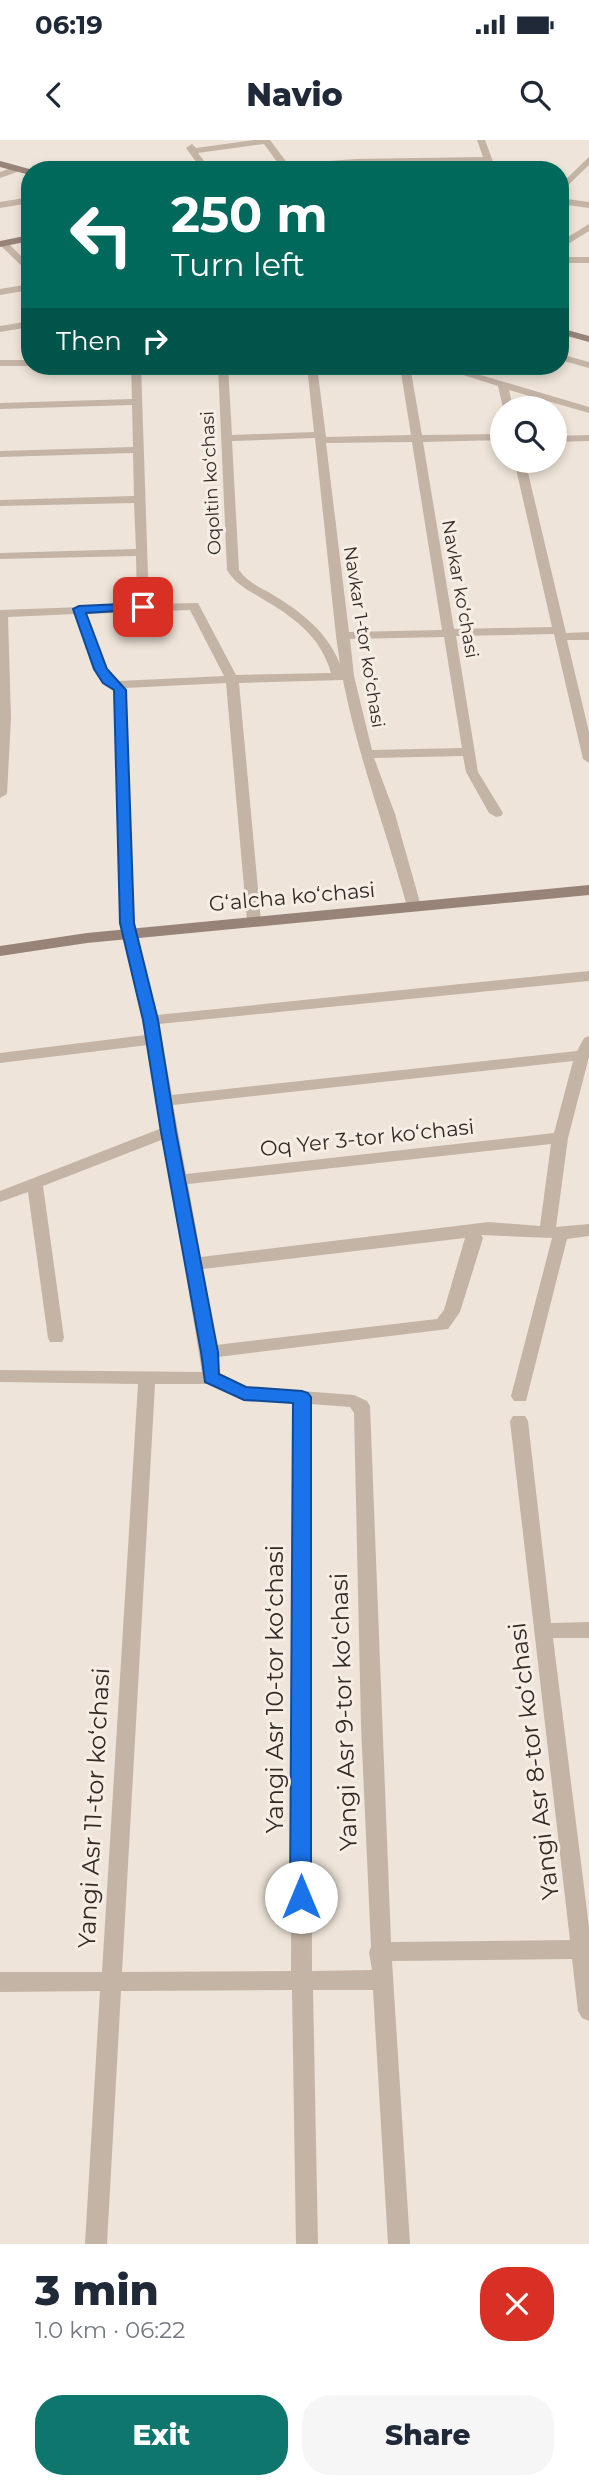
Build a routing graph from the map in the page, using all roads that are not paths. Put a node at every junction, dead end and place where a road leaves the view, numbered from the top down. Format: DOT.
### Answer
graph roads {
  1 [pos="203,140"];
  2 [pos="481,140"];
  3 [pos="269,141"];
  4 [pos="192,151"];
  5 [pos="589,160"];
  6 [pos="200,161"];
  7 [pos="282,161"];
  8 [pos="489,161"];
  9 [pos="0,164"];
  10 [pos="17,169"];
  11 [pos="21,170"];
  12 [pos="0,175"];
  13 [pos="569,181"];
  14 [pos="21,202"];
  15 [pos="569,202"];
  16 [pos="0,205"];
  17 [pos="589,205"];
  18 [pos="589,227"];
  19 [pos="21,240"];
  20 [pos="569,240"];
  21 [pos="1,244"];
  22 [pos="569,260"];
  23 [pos="589,260"];
  24 [pos="21,263"];
  25 [pos="21,288"];
  26 [pos="0,292"];
  27 [pos="21,326"];
  28 [pos="0,329"];
  29 [pos="569,333"];
  30 [pos="589,339"];
  31 [pos="569,359"];
  32 [pos="0,363"];
  33 [pos="21,363"];
  34 [pos="589,365"];
  35 [pos="136,375"];
  36 [pos="223,375"];
  37 [pos="313,375"];
  38 [pos="406,375"];
  39 [pos="468,375"];
  40 [pos="503,386"];
  41 [pos="505,396"];
  42 [pos="138,402"];
  43 [pos="0,406"];
  44 [pos="589,410"];
  45 [pos="490,437"];
  46 [pos="226,438"];
  47 [pos="319,438"];
  48 [pos="415,438"];
  49 [pos="589,438"];
  50 [pos="567,439"];
  51 [pos="139,450"];
  52 [pos="0,454"];
  53 [pos="522,473"];
  54 [pos="140,499"];
  55 [pos="0,503"];
  56 [pos="142,552"];
  57 [pos="0,556"];
  58 [pos="143,607"];
  59 [pos="79,609"];
  60 [pos="1,614"];
  61 [pos="451,633"];
  62 [pos="560,634"];
  63 [pos="342,636"];
  64 [pos="589,636"];
  65 [pos="2,667"];
  66 [pos="343,676"];
  67 [pos="232,679"];
  68 [pos="117,685"];
  69 [pos="2,718"];
  70 [pos="469,752"];
  71 [pos="366,754"];
  72 [pos="589,759"];
  73 [pos="0,778"];
  74 [pos="0,794"];
  75 [pos="496,813"];
  76 [pos="589,890"];
  77 [pos="414,906"];
  78 [pos="254,921"];
  79 [pos="129,934"];
  80 [pos="0,951"];
  81 [pos="589,976"];
  82 [pos="151,1020"];
  83 [pos="154,1039"];
  84 [pos="585,1048"];
  85 [pos="0,1058"];
  86 [pos="164,1101"];
  87 [pos="168,1132"];
  88 [pos="560,1138"];
  89 [pos="178,1180"];
  90 [pos="36,1185"];
  91 [pos="0,1198"];
  92 [pos="589,1230"];
  93 [pos="469,1232"];
  94 [pos="554,1233"];
  95 [pos="193,1264"];
  96 [pos="56,1338"];
  97 [pos="209,1352"];
  98 [pos="0,1376"];
  99 [pos="147,1376"];
  100 [pos="211,1378"];
  101 [pos="520,1396"];
  102 [pos="302,1397"];
  103 [pos="519,1421"];
  104 [pos="589,1630"];
  105 [pos="543,1631"];
  106 [pos="581,1949"];
  107 [pos="380,1952"];
  108 [pos="380,1980"];
  109 [pos="302,1981"];
  110 [pos="0,1982"];
  111 [pos="110,1982"];
  112 [pos="589,2011"];
  113 [pos="96,2244"];
  114 [pos="307,2244"];
  115 [pos="399,2244"];
  1 -- 4 [label="street"];
  2 -- 8 [label="street"];
  3 -- 4 [label="street"];
  3 -- 7 [label="street"];
  4 -- 6 [label="street"];
  5 -- 13 [label="street"];
  9 -- 10 [label="street"];
  10 -- 11 [label="street"];
  10 -- 12 [label="street"];
  14 -- 16 [label="street"];
  15 -- 17 [label="street"];
  18 -- 20 [label="street"];
  19 -- 21 [label="street"];
  21 -- 24 [label="street"];
  22 -- 23 [label="street"];
  25 -- 26 [label="street"];
  27 -- 28 [label="street"];
  29 -- 30 [label="street"];
  31 -- 34 [label="street"];
  32 -- 33 [label="street"];
  35 -- 42 [label="street"];
  36 -- 46 [label="street, Oqoltin koʻchasi"];
  37 -- 47 [label="street, Navkar 1-tor koʻchasi"];
  38 -- 48 [label="street, Navkar koʻchasi"];
  39 -- 40 [label="street"];
  40 -- 41 [label="street"];
  40 -- 44 [label="street"];
  42 -- 43 [label="street"];
  42 -- 51 [label="street"];
  45 -- 48 [label="street"];
  46 -- 47 [label="street"];
  46 -- 66 [label="street, Oqoltin koʻchasi"];
  47 -- 48 [label="street"];
  47 -- 63 [label="street, Navkar 1-tor koʻchasi"];
  48 -- 61 [label="street, Navkar koʻchasi"];
  49 -- 50 [label="street"];
  51 -- 52 [label="street"];
  51 -- 54 [label="street"];
  53 -- 62 [label="street"];
  54 -- 55 [label="street"];
  54 -- 56 [label="street"];
  56 -- 57 [label="street"];
  56 -- 58 [label="street"];
  58 -- 59 [label="street"];
  58 -- 67 [label="street"];
  59 -- 60 [label="street"];
  59 -- 68 [label="street"];
  60 -- 65 [label="street"];
  61 -- 62 [label="street"];
  61 -- 63 [label="street"];
  61 -- 70 [label="street, Navkar koʻchasi"];
  62 -- 64 [label="street"];
  62 -- 72 [label="street"];
  63 -- 66 [label="street, Navkar 1-tor koʻchasi"];
  65 -- 69 [label="street"];
  66 -- 67 [label="street"];
  66 -- 71 [label="street, Navkar 1-tor koʻchasi"];
  67 -- 68 [label="street"];
  67 -- 78 [label="street"];
  68 -- 79 [label="street"];
  69 -- 73 [label="street"];
  70 -- 71 [label="street"];
  70 -- 75 [label="street, Navkar koʻchasi"];
  71 -- 77 [label="street, Navkar 1-tor koʻchasi"];
  73 -- 74 [label="street"];
  76 -- 77 [label="street, Gʻalcha koʻchasi"];
  77 -- 78 [label="street, Gʻalcha koʻchasi"];
  78 -- 79 [label="street, Gʻalcha koʻchasi"];
  79 -- 80 [label="street, Gʻalcha koʻchasi"];
  79 -- 82 [label="street"];
  81 -- 82 [label="street"];
  82 -- 83 [label="street"];
  83 -- 85 [label="street"];
  83 -- 86 [label="street"];
  84 -- 86 [label="street"];
  84 -- 88 [label="street"];
  86 -- 87 [label="street"];
  87 -- 89 [label="street"];
  87 -- 90 [label="street"];
  88 -- 89 [label="street, Oq Yer 3-tor koʻchasi"];
  88 -- 94 [label="street"];
  89 -- 95 [label="street"];
  90 -- 91 [label="street"];
  90 -- 96 [label="street"];
  92 -- 94 [label="street"];
  93 -- 94 [label="street"];
  93 -- 95 [label="street"];
  93 -- 97 [label="street"];
  94 -- 101 [label="street"];
  95 -- 97 [label="street"];
  97 -- 100 [label="street"];
  98 -- 99 [label="street"];
  99 -- 100 [label="street"];
  99 -- 111 [label="street, Yangi Asr 11-tor koʻchasi"];
  100 -- 102 [label="street"];
  102 -- 107 [label="street, Yangi Asr 9-tor koʻchasi"];
  102 -- 109 [label="street, Yangi Asr 10-tor koʻchasi"];
  103 -- 105 [label="street, Yangi Asr 8-tor koʻchasi"];
  104 -- 105 [label="street"];
  105 -- 106 [label="street, Yangi Asr 8-tor koʻchasi"];
  106 -- 107 [label="street"];
  106 -- 112 [label="street, Yangi Asr 8-tor koʻchasi"];
  107 -- 108 [label="street, Yangi Asr 9-tor koʻchasi"];
  108 -- 109 [label="street"];
  108 -- 115 [label="street, Yangi Asr 9-tor koʻchasi"];
  109 -- 111 [label="street"];
  109 -- 114 [label="street, Yangi Asr 10-tor koʻchasi"];
  110 -- 111 [label="street"];
  111 -- 113 [label="street, Yangi Asr 11-tor koʻchasi"];
}
